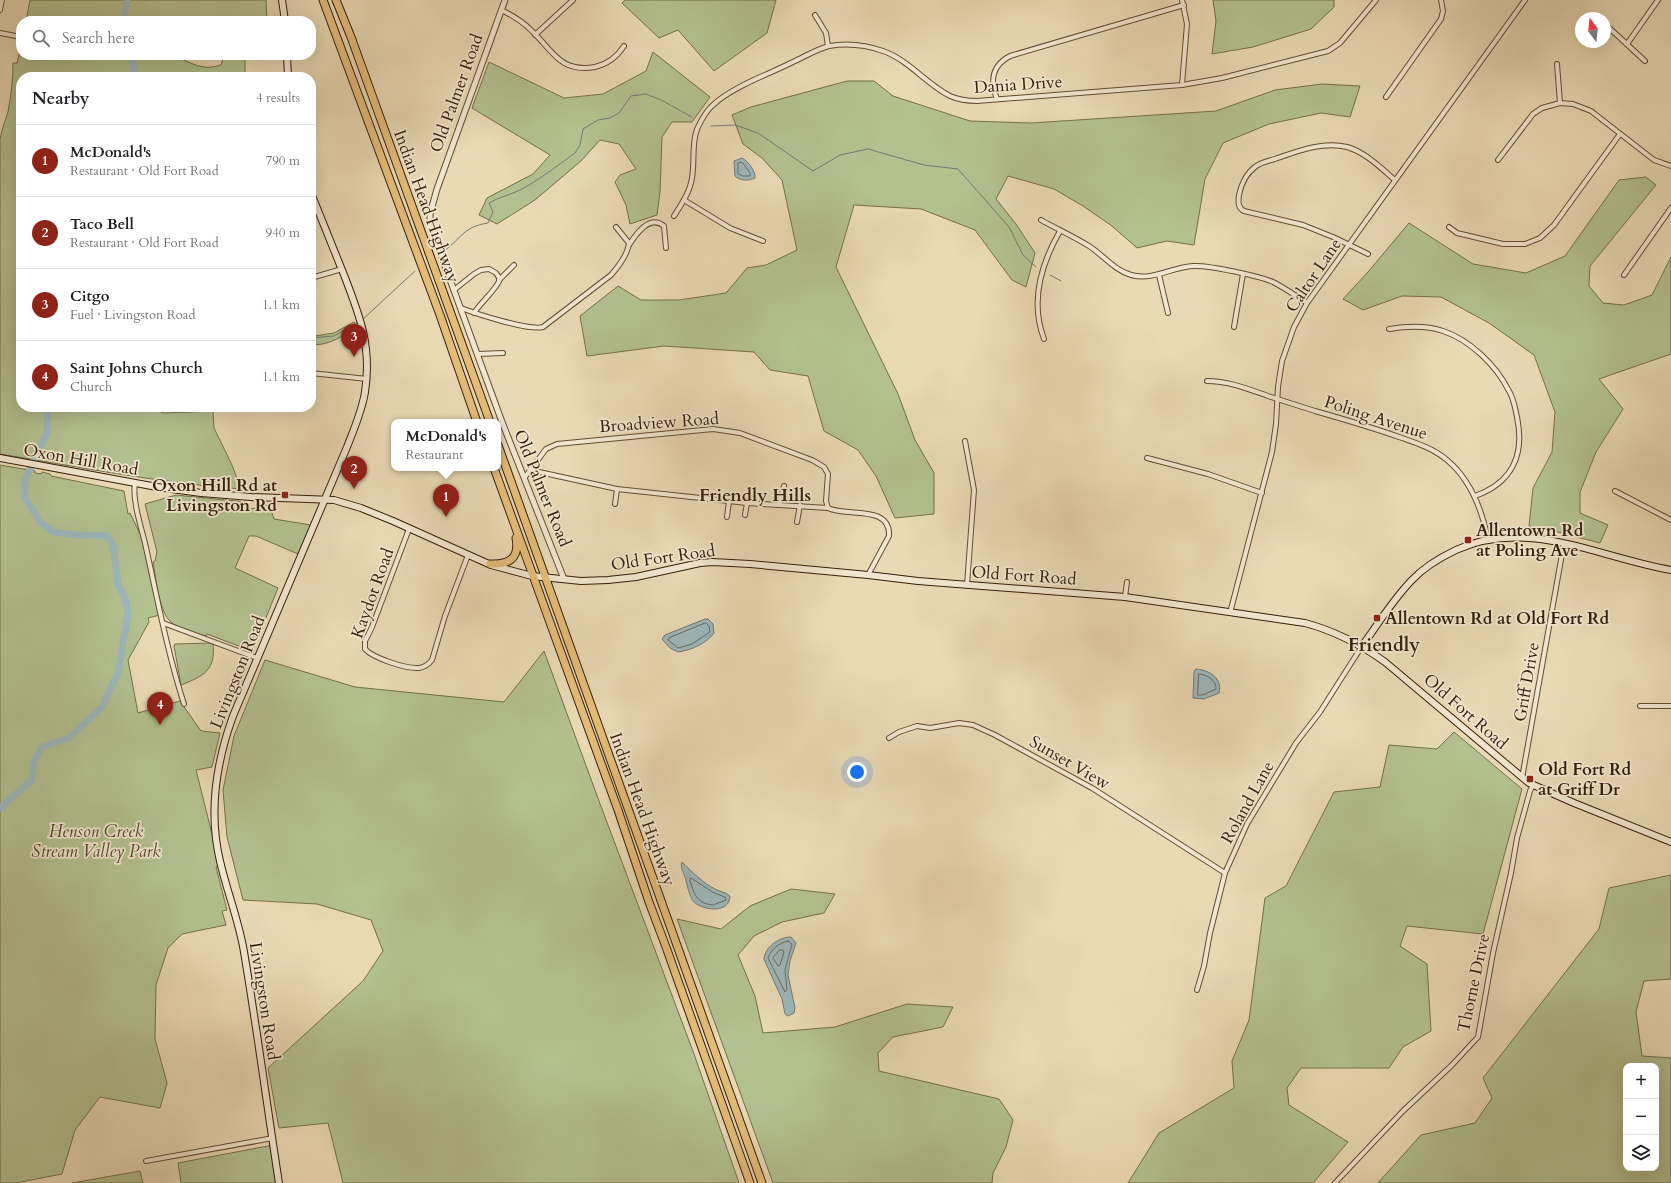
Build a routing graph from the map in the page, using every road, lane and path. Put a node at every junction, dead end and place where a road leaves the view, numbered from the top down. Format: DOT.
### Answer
graph roads {
  1 [pos="2,0"];
  2 [pos="282,0"];
  3 [pos="323,0"];
  4 [pos="336,0"];
  5 [pos="505,0"];
  6 [pos="573,0"];
  7 [pos="1182,0"];
  8 [pos="1376,0"];
  9 [pos="1440,0"];
  10 [pos="1525,0"];
  11 [pos="1658,0"];
  12 [pos="1184,5"];
  13 [pos="0,10"];
  14 [pos="501,10"];
  15 [pos="815,15"];
  16 [pos="284,16"];
  17 [pos="1611,29"];
  18 [pos="0,33"];
  19 [pos="535,35"];
  20 [pos="16,36"];
  21 [pos="1627,44"];
  22 [pos="624,46"];
  23 [pos="828,46"];
  24 [pos="287,60"];
  25 [pos="1645,61"];
  26 [pos="1557,64"];
  27 [pos="288,72"];
  28 [pos="1182,85"];
  29 [pos="1386,97"];
  30 [pos="996,99"];
  31 [pos="1560,103"];
  32 [pos="1620,134"];
  33 [pos="1498,160"];
  34 [pos="1671,166"];
  35 [pos="1395,180"];
  36 [pos="684,200"];
  37 [pos="316,205"];
  38 [pos="1671,208"];
  39 [pos="674,216"];
  40 [pos="1041,220"];
  41 [pos="616,227"];
  42 [pos="1449,227"];
  43 [pos="1060,231"];
  44 [pos="763,241"];
  45 [pos="1350,245"];
  46 [pos="628,246"];
  47 [pos="666,248"];
  48 [pos="1368,254"];
  49 [pos="514,265"];
  50 [pos="342,268"];
  51 [pos="1243,274"];
  52 [pos="1159,275"];
  53 [pos="1624,275"];
  54 [pos="316,276"];
  55 [pos="499,280"];
  56 [pos="454,290"];
  57 [pos="1307,303"];
  58 [pos="461,308"];
  59 [pos="474,313"];
  60 [pos="1168,313"];
  61 [pos="1234,327"];
  62 [pos="1389,329"];
  63 [pos="1044,339"];
  64 [pos="503,353"];
  65 [pos="478,354"];
  66 [pos="316,374"];
  67 [pos="367,379"];
  68 [pos="1207,380"];
  69 [pos="1276,398"];
  70 [pos="476,419"];
  71 [pos="489,419"];
  72 [pos="501,419"];
  73 [pos="501,419"];
  74 [pos="964,441"];
  75 [pos="501,453"];
  76 [pos="0,458"];
  77 [pos="1147,458"];
  78 [pos="530,470"];
  79 [pos="495,471"];
  80 [pos="525,477"];
  81 [pos="135,483"];
  82 [pos="784,486"];
  83 [pos="617,489"];
  84 [pos="1615,491"];
  85 [pos="1262,493"];
  86 [pos="1475,496"];
  87 [pos="325,499"];
  88 [pos="729,501"];
  89 [pos="747,503"];
  90 [pos="615,504"];
  91 [pos="779,505"];
  92 [pos="800,506"];
  93 [pos="828,508"];
  94 [pos="745,515"];
  95 [pos="727,517"];
  96 [pos="512,520"];
  97 [pos="1671,520"];
  98 [pos="797,522"];
  99 [pos="409,529"];
  100 [pos="1488,540"];
  101 [pos="1564,543"];
  102 [pos="468,555"];
  103 [pos="490,564"];
  104 [pos="1671,570"];
  105 [pos="868,575"];
  106 [pos="532,576"];
  107 [pos="545,578"];
  108 [pos="564,579"];
  109 [pos="1126,582"];
  110 [pos="966,585"];
  111 [pos="1125,597"];
  112 [pos="1230,613"];
  113 [pos="163,623"];
  114 [pos="1362,646"];
  115 [pos="257,658"];
  116 [pos="184,704"];
  117 [pos="1640,706"];
  118 [pos="1671,706"];
  119 [pos="889,738"];
  120 [pos="1522,778"];
  121 [pos="1533,785"];
  122 [pos="1671,842"];
  123 [pos="1224,873"];
  124 [pos="1197,990"];
  125 [pos="273,1138"];
  126 [pos="146,1161"];
  127 [pos="280,1183"];
  128 [pos="750,1183"];
  129 [pos="762,1183"];
  130 [pos="1335,1183"];
  1 -- 13 [label="street"];
  2 -- 16 [label="main road"];
  3 -- 70 [label="highway, Indian Head Highway"];
  4 -- 71 [label="highway, Indian Head Highway"];
  5 -- 14 [label="street, Old Palmer Road"];
  6 -- 19 [label="street"];
  7 -- 12 [label="street"];
  8 -- 28 [label="street, Dania Drive"];
  9 -- 29 [label="street"];
  10 -- 35 [label="street, Caltor Lane"];
  11 -- 21 [label="street"];
  12 -- 28 [label="street"];
  12 -- 30 [label="street"];
  14 -- 19 [label="street"];
  14 -- 56 [label="street, Old Palmer Road"];
  15 -- 23 [label="street"];
  17 -- 21 [label="street"];
  18 -- 20 [label="street"];
  19 -- 22 [label="street"];
  21 -- 25 [label="street"];
  23 -- 30 [label="street, Dania Drive"];
  23 -- 36 [label="street, Dania Drive"];
  24 -- 27 [label="main road"];
  26 -- 31 [label="street"];
  28 -- 30 [label="street, Dania Drive"];
  31 -- 32 [label="street"];
  31 -- 33 [label="street"];
  32 -- 34 [label="street"];
  32 -- 42 [label="street"];
  35 -- 45 [label="street, Caltor Lane"];
  35 -- 45 [label="street"];
  36 -- 39 [label="street, Dania Drive"];
  36 -- 44 [label="street"];
  37 -- 50 [label="main road, Livingston Road"];
  38 -- 53 [label="street"];
  40 -- 43 [label="street"];
  41 -- 46 [label="street"];
  43 -- 52 [label="street"];
  43 -- 63 [label="street"];
  45 -- 48 [label="street"];
  45 -- 57 [label="street, Caltor Lane"];
  46 -- 47 [label="street"];
  46 -- 59 [label="street"];
  49 -- 55 [label="street"];
  50 -- 54 [label="street"];
  50 -- 67 [label="main road, Livingston Road"];
  51 -- 52 [label="street"];
  51 -- 57 [label="street"];
  51 -- 61 [label="street"];
  52 -- 60 [label="street"];
  55 -- 56 [label="street"];
  55 -- 59 [label="street"];
  56 -- 58 [label="street, Old Palmer Road"];
  57 -- 69 [label="street, Caltor Lane"];
  58 -- 59 [label="street"];
  58 -- 65 [label="street, Old Palmer Road"];
  62 -- 86 [label="street"];
  64 -- 65 [label="street"];
  65 -- 72 [label="street, Old Palmer Road"];
  66 -- 67 [label="street"];
  67 -- 87 [label="main road, Livingston Road"];
  68 -- 69 [label="street, Poling Avenue"];
  69 -- 85 [label="street, Caltor Lane"];
  69 -- 86 [label="street, Poling Avenue"];
  73 -- 80 [label="street, Old Palmer Road"];
  74 -- 110 [label="street"];
  75 -- 107 [label="highway, Indian Head Highway"];
  76 -- 81 [label="main road, Oxon Hill Road"];
  77 -- 85 [label="street"];
  78 -- 80 [label="street, Broadview Road"];
  78 -- 83 [label="street"];
  78 -- 93 [label="street, Broadview Road"];
  79 -- 96 [label="highway, Indian Head Highway"];
  80 -- 108 [label="street, Old Palmer Road"];
  81 -- 87 [label="main road, Oxon Hill Road"];
  81 -- 113 [label="street"];
  82 -- 91 [label="street"];
  83 -- 88 [label="street"];
  83 -- 90 [label="street"];
  84 -- 97 [label="street"];
  85 -- 112 [label="street, Caltor Lane"];
  86 -- 100 [label="street, Poling Avenue"];
  87 -- 99 [label="main road, Old Fort Road"];
  87 -- 115 [label="main road, Livingston Road"];
  88 -- 89 [label="street"];
  88 -- 95 [label="street"];
  89 -- 91 [label="street"];
  89 -- 94 [label="street"];
  91 -- 92 [label="street"];
  92 -- 93 [label="street"];
  92 -- 98 [label="street"];
  93 -- 105 [label="street"];
  96 -- 103 [label="highway"];
  96 -- 106 [label="highway, Indian Head Highway"];
  99 -- 102 [label="main road, Old Fort Road"];
  99 -- 102 [label="street, Kaydot Road"];
  100 -- 101 [label="main road"];
  100 -- 114 [label="main road"];
  101 -- 104 [label="main road"];
  101 -- 120 [label="street, Griff Drive"];
  102 -- 103 [label="main road, Old Fort Road"];
  103 -- 106 [label="main road, Old Fort Road"];
  105 -- 108 [label="main road, Old Fort Road"];
  105 -- 110 [label="main road, Old Fort Road"];
  106 -- 107 [label="main road, Old Fort Road"];
  106 -- 128 [label="highway, Indian Head Highway"];
  107 -- 108 [label="main road, Old Fort Road"];
  107 -- 129 [label="highway, Indian Head Highway"];
  109 -- 111 [label="street"];
  110 -- 111 [label="main road, Old Fort Road"];
  111 -- 112 [label="main road, Old Fort Road"];
  112 -- 114 [label="main road, Old Fort Road"];
  113 -- 115 [label="street"];
  113 -- 116 [label="street"];
  114 -- 120 [label="main road, Old Fort Road"];
  114 -- 123 [label="street, Roland Lane"];
  115 -- 125 [label="main road, Livingston Road"];
  117 -- 118 [label="street"];
  119 -- 123 [label="street, Sunset View"];
  120 -- 121 [label="main road, Old Fort Road"];
  121 -- 122 [label="main road, Old Fort Road"];
  121 -- 130 [label="street, Thorne Drive"];
  123 -- 124 [label="street, Roland Lane"];
  125 -- 126 [label="street"];
  125 -- 127 [label="main road, Livingston Road"];
}
